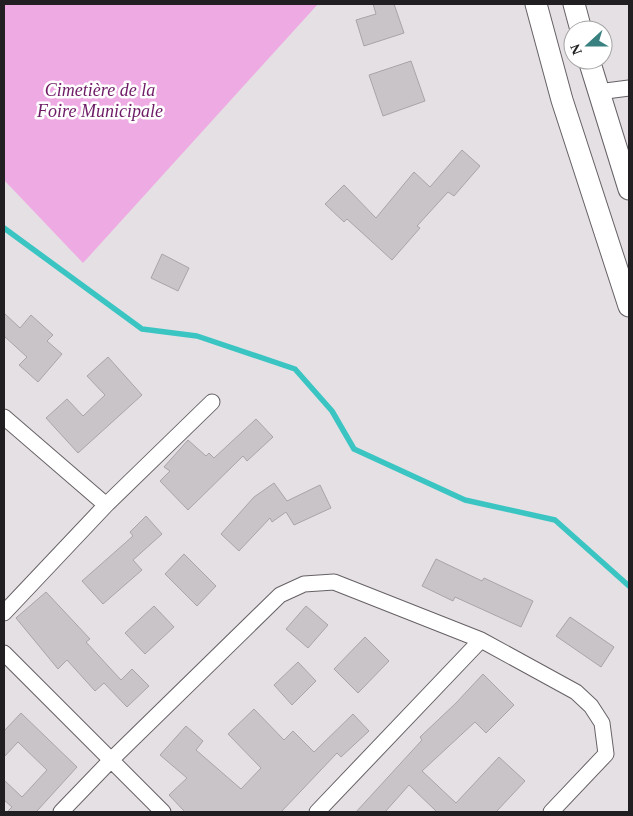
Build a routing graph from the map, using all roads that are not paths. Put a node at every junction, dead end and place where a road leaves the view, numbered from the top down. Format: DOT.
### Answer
graph roads {
  1 [pos="536,4"];
  2 [pos="574,4"];
  3 [pos="578,20"];
  4 [pos="592,70"];
  5 [pos="629,88"];
  6 [pos="598,92"];
  7 [pos="629,189"];
  8 [pos="629,306"];
  9 [pos="212,402"];
  10 [pos="4,417"];
  11 [pos="106,505"];
  12 [pos="4,613"];
  13 [pos="481,640"];
  14 [pos="4,653"];
  15 [pos="110,760"];
  16 [pos="61,812"];
  17 [pos="163,812"];
  18 [pos="317,812"];
  19 [pos="551,812"];
  1 -- 8 [label="street"];
  2 -- 3 [label="street"];
  4 -- 6 [label="street"];
  5 -- 6 [label="street"];
  6 -- 7 [label="street"];
  9 -- 11 [label="street"];
  10 -- 11 [label="street"];
  11 -- 12 [label="street"];
  13 -- 15 [label="street"];
  13 -- 18 [label="street"];
  13 -- 19 [label="street"];
  14 -- 15 [label="street"];
  15 -- 16 [label="street"];
  15 -- 17 [label="street"];
}
